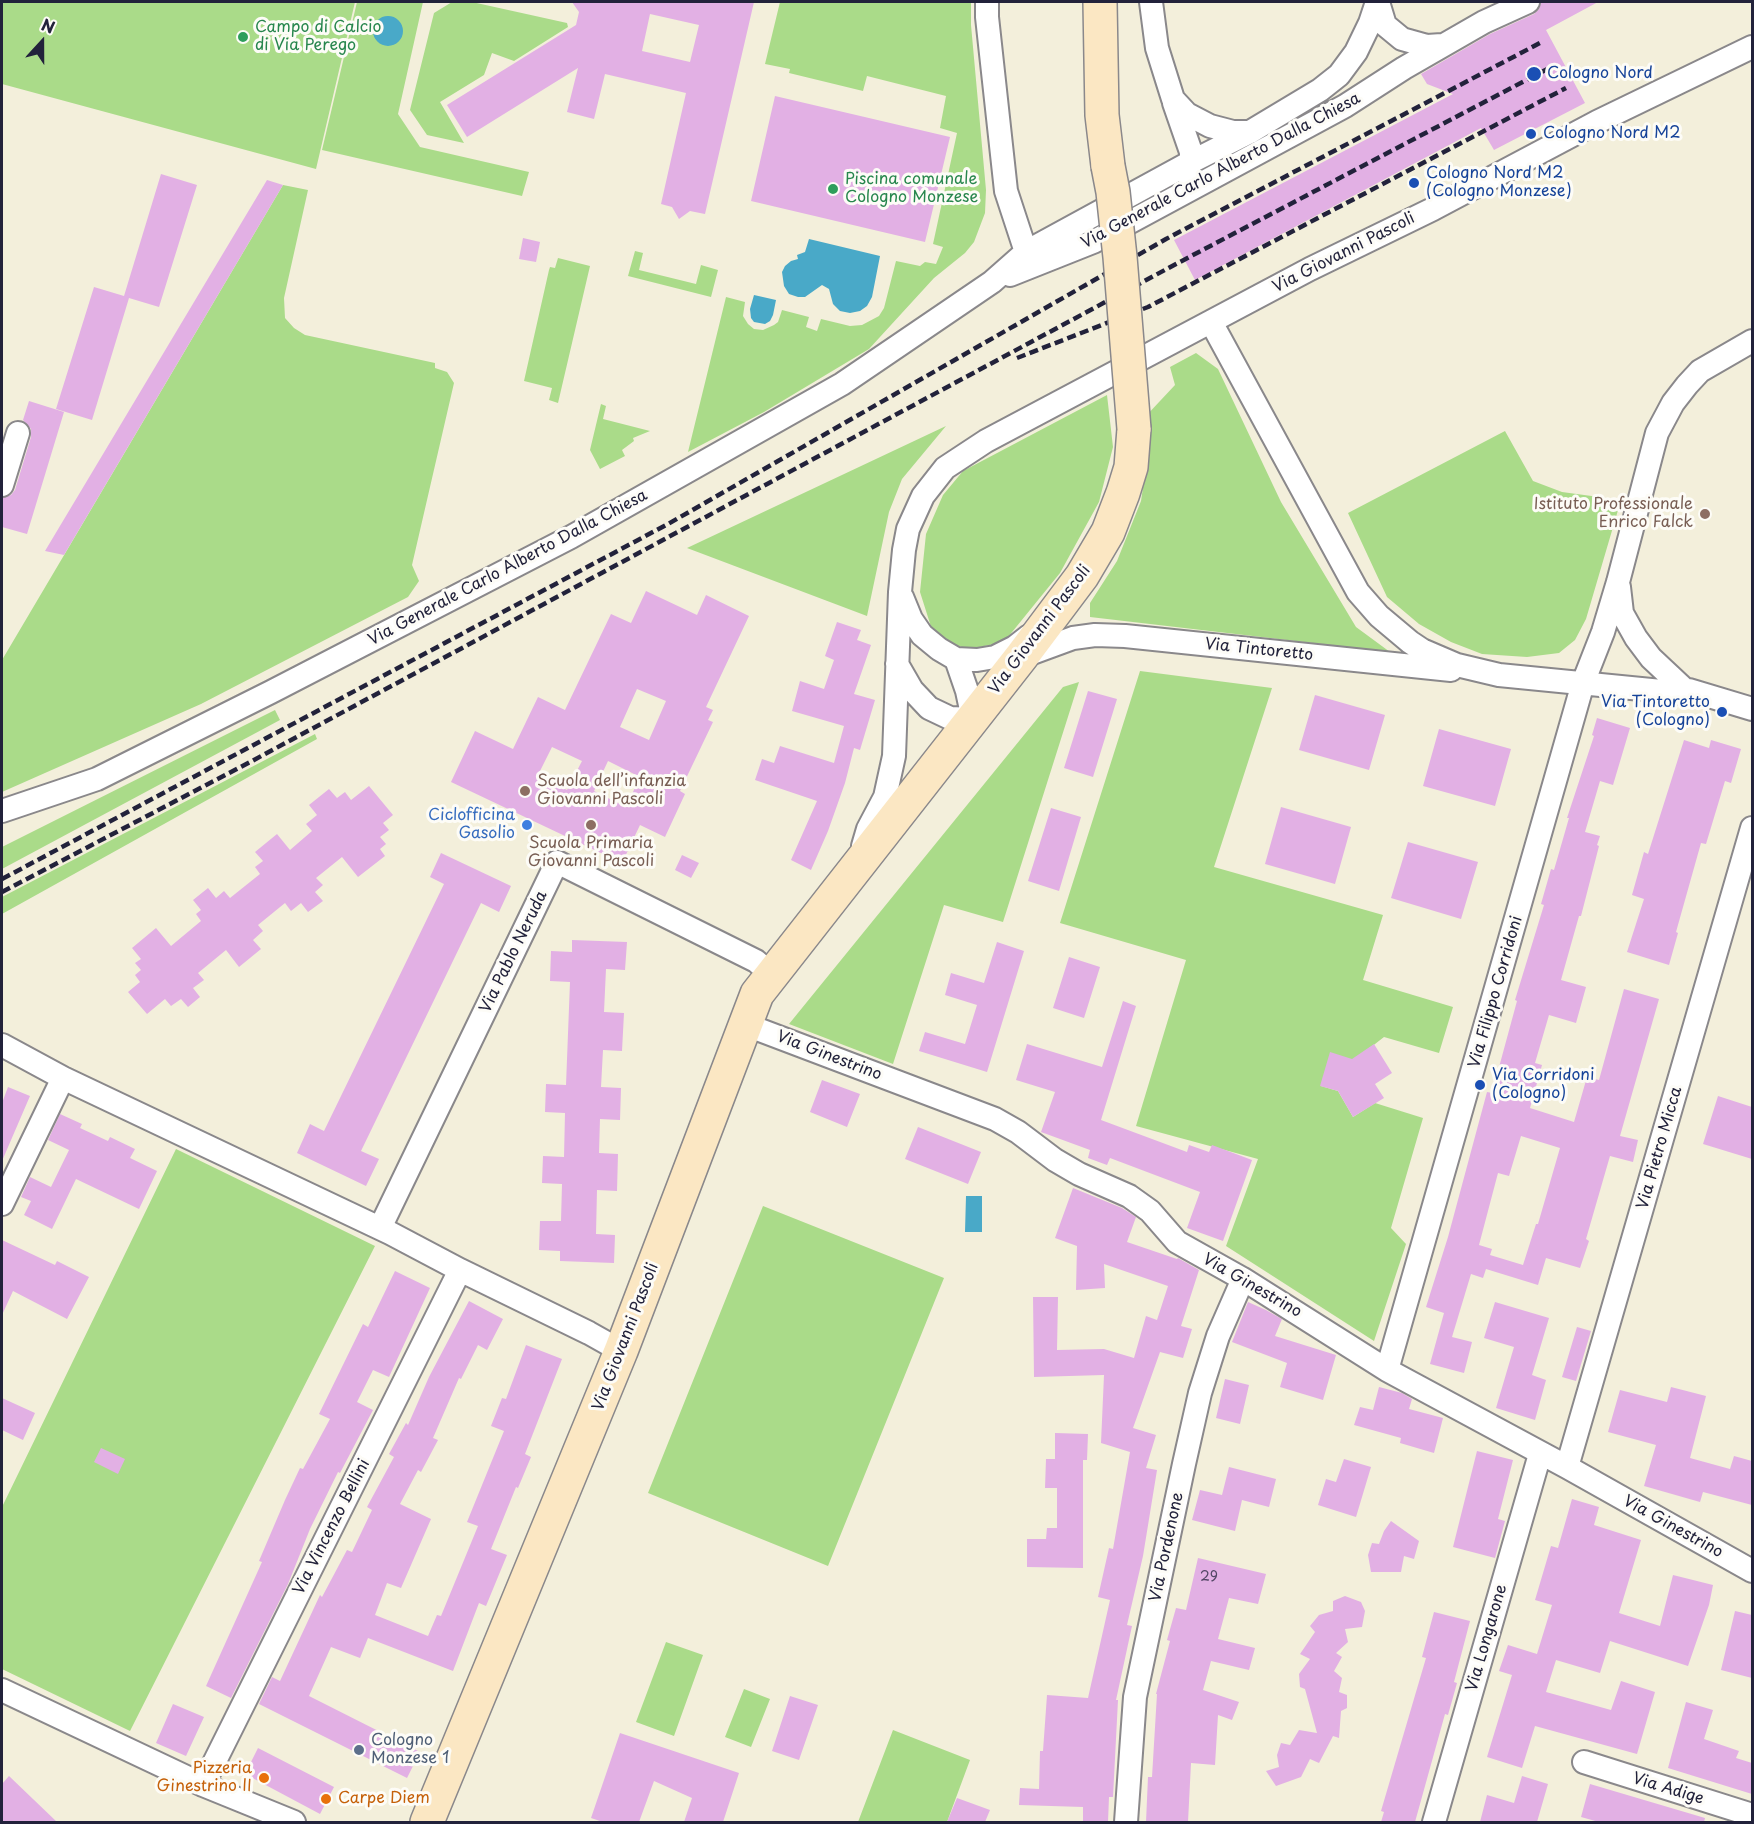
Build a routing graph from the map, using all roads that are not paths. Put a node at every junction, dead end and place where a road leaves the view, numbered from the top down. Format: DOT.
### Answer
graph roads {
  1 [pos="987,2"];
  2 [pos="1100,2"];
  3 [pos="1151,2"];
  4 [pos="1377,2"];
  5 [pos="1528,2"];
  6 [pos="1444,45"];
  7 [pos="1752,47"];
  8 [pos="1173,99"];
  9 [pos="1250,132"];
  10 [pos="1191,162"];
  11 [pos="1178,197"];
  12 [pos="1036,257"];
  13 [pos="1211,322"];
  14 [pos="1752,341"];
  15 [pos="18,433"];
  16 [pos="2,485"];
  17 [pos="1618,582"];
  18 [pos="900,592"];
  19 [pos="1049,620"];
  20 [pos="1022,656"];
  21 [pos="956,659"];
  22 [pos="897,664"];
  23 [pos="1499,675"];
  24 [pos="1583,682"];
  25 [pos="1693,692"];
  26 [pos="1752,709"];
  27 [pos="972,719"];
  28 [pos="2,811"];
  29 [pos="1752,828"];
  30 [pos="854,870"];
  31 [pos="771,974"];
  32 [pos="744,1024"];
  33 [pos="2,1045"];
  34 [pos="63,1078"];
  35 [pos="2,1204"];
  36 [pos="380,1228"];
  37 [pos="460,1270"];
  38 [pos="1243,1279"];
  39 [pos="621,1351"];
  40 [pos="1387,1370"];
  41 [pos="1540,1454"];
  42 [pos="1567,1467"];
  43 [pos="1752,1572"];
  44 [pos="2,1690"];
  45 [pos="1584,1762"];
  46 [pos="203,1785"];
  47 [pos="246,1813"];
  48 [pos="433,1814"];
  49 [pos="1752,1815"];
  50 [pos="294,1822"];
  51 [pos="417,1822"];
  52 [pos="1126,1822"];
  53 [pos="1434,1822"];
  1 -- 12 [label="street"];
  2 -- 19 [label="street, Via Giovanni Pascoli, bridge"];
  3 -- 8 [label="street"];
  4 -- 6 [label="street, Via Generale Carlo Alberto Dalla Chiesa"];
  4 -- 9 [label="street, Via Generale Carlo Alberto Dalla Chiesa"];
  5 -- 6 [label="street, Via Generale Carlo Alberto Dalla Chiesa"];
  6 -- 11 [label="street, Via Generale Carlo Alberto Dalla Chiesa"];
  7 -- 13 [label="street, Via Giovanni Pascoli"];
  8 -- 9 [label="street"];
  8 -- 10 [label="street"];
  9 -- 10 [label="street, Via Generale Carlo Alberto Dalla Chiesa"];
  10 -- 11 [label="street"];
  10 -- 12 [label="street, Via Generale Carlo Alberto Dalla Chiesa"];
  11 -- 12 [label="street, Via Generale Carlo Alberto Dalla Chiesa"];
  12 -- 28 [label="street, Via Generale Carlo Alberto Dalla Chiesa"];
  13 -- 18 [label="street, Via Giovanni Pascoli"];
  13 -- 23 [label="street, Via Tintoretto"];
  14 -- 17 [label="street, Via Filippo Corridoni"];
  15 -- 16 [label="street"];
  17 -- 24 [label="street, Via Filippo Corridoni"];
  17 -- 25 [label="street, Via Tintoretto"];
  18 -- 21 [label="street"];
  18 -- 22 [label="street, Via Giovanni Pascoli"];
  19 -- 20 [label="street, Via Giovanni Pascoli"];
  19 -- 21 [label="street"];
  20 -- 23 [label="street, Via Tintoretto"];
  20 -- 27 [label="street, Via Giovanni Pascoli"];
  21 -- 27 [label="street, Via Giovanni Pascoli"];
  22 -- 27 [label="street"];
  22 -- 30 [label="street, Via Giovanni Pascoli"];
  23 -- 24 [label="street, Via Tintoretto"];
  24 -- 25 [label="street, Via Tintoretto"];
  24 -- 40 [label="street, Via Filippo Corridoni"];
  25 -- 26 [label="street, Via Tintoretto"];
  27 -- 30 [label="street, Via Giovanni Pascoli"];
  29 -- 42 [label="street, Via Pietro Micca"];
  30 -- 31 [label="street, Via Giovanni Pascoli"];
  31 -- 32 [label="street, Via Giovanni Pascoli"];
  31 -- 36 [label="street, Via Pablo Neruda"];
  32 -- 38 [label="street, Via Ginestrino"];
  32 -- 39 [label="street, Via Giovanni Pascoli"];
  33 -- 34 [label="street"];
  34 -- 35 [label="street"];
  34 -- 36 [label="street"];
  36 -- 37 [label="street"];
  37 -- 39 [label="street"];
  37 -- 46 [label="street, Via Vincenzo Bellini"];
  38 -- 40 [label="street, Via Ginestrino"];
  38 -- 52 [label="street, Via Pordenone"];
  39 -- 48 [label="street, Via Giovanni Pascoli"];
  40 -- 41 [label="street, Via Ginestrino"];
  41 -- 42 [label="street, Via Ginestrino"];
  41 -- 53 [label="street, Via Longarone"];
  42 -- 43 [label="street, Via Ginestrino"];
  44 -- 46 [label="street"];
  45 -- 49 [label="street, Via Adige"];
  46 -- 47 [label="street"];
  47 -- 50 [label="street"];
  48 -- 51 [label="street"];
}
